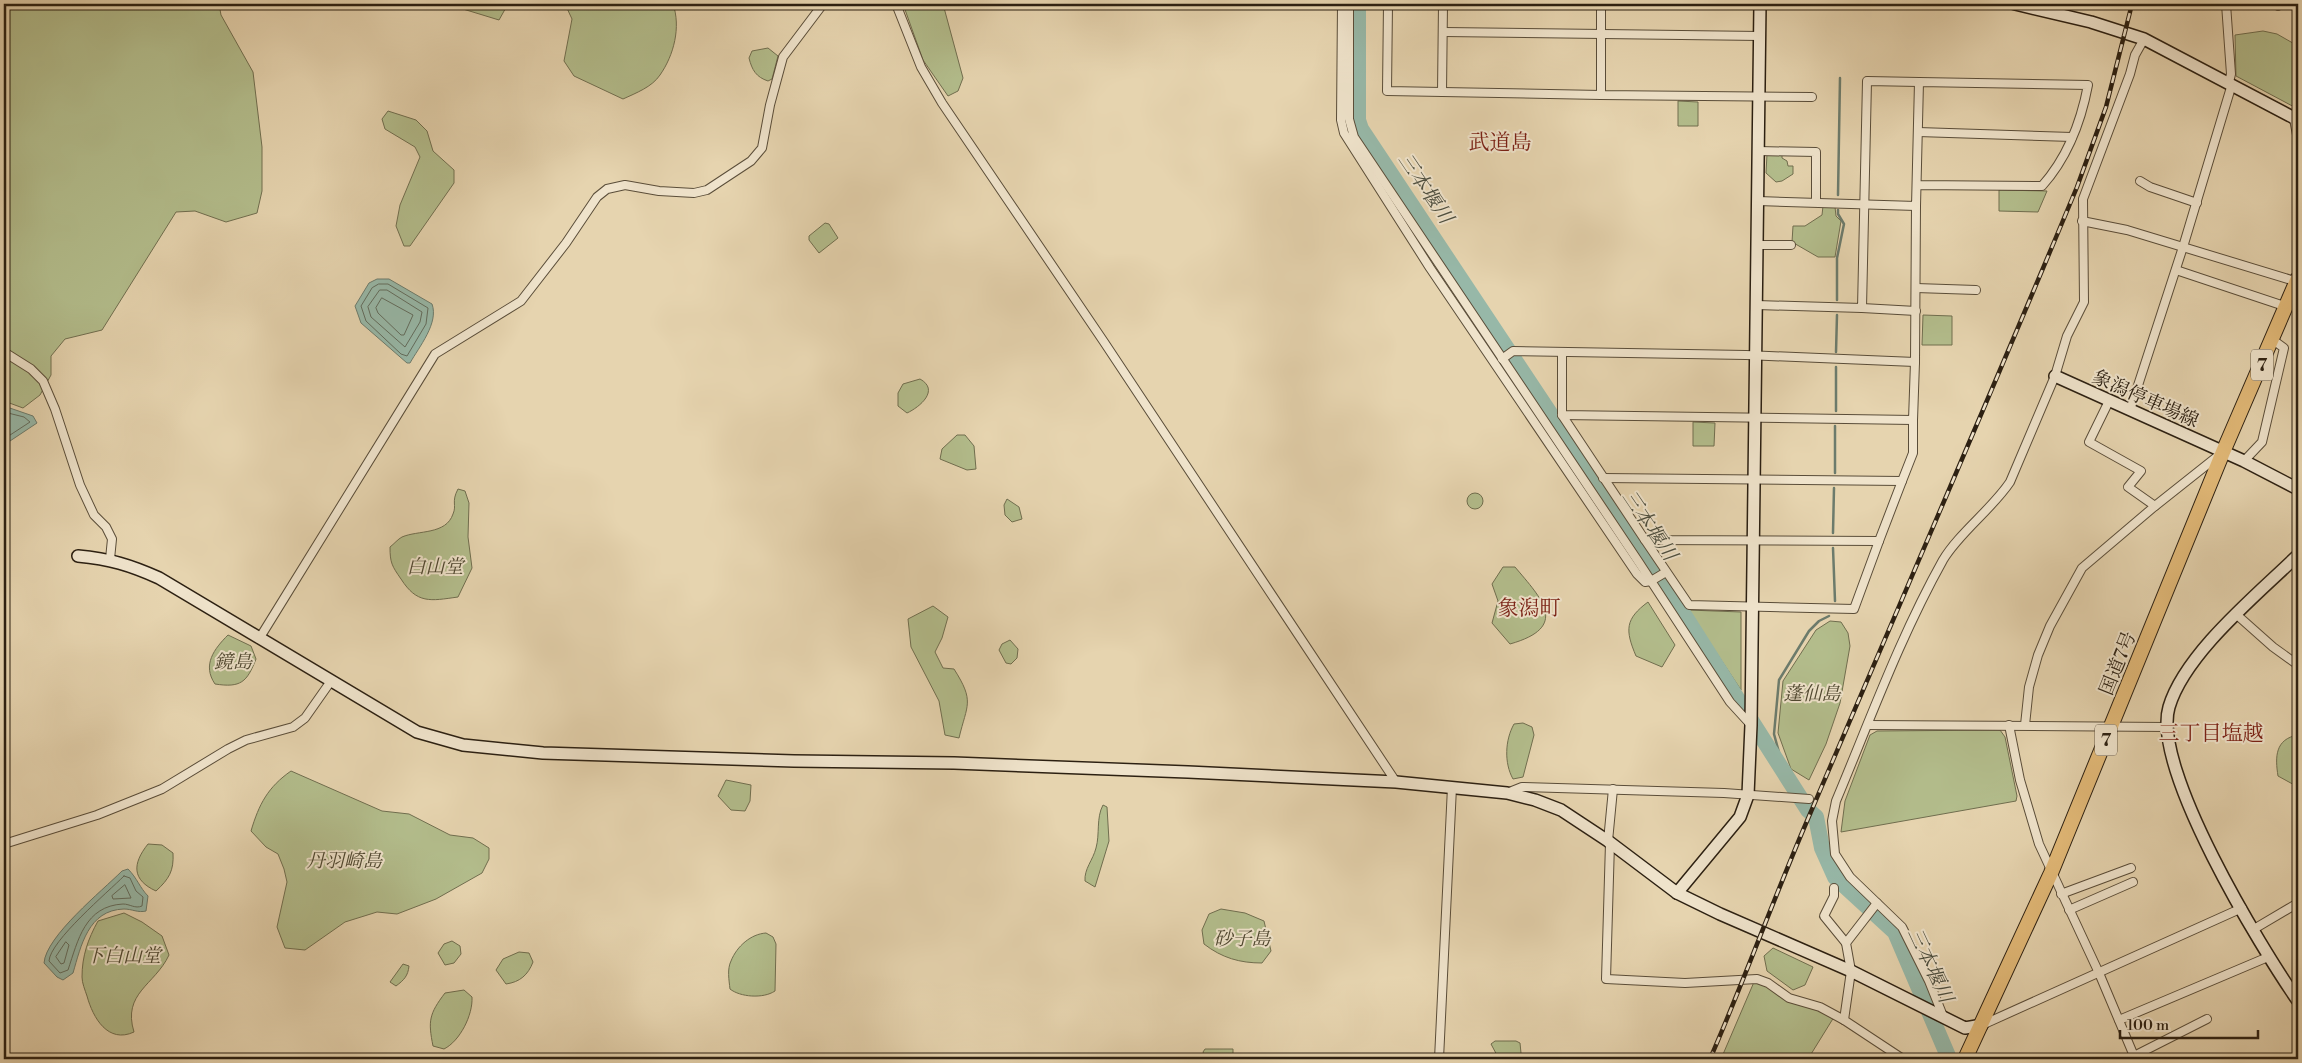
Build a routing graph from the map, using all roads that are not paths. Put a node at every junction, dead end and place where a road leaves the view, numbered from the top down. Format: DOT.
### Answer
graph roads {
  1 [pos="823,4"];
  2 [pos="896,4"];
  3 [pos="1342,4"];
  4 [pos="1349,4"];
  5 [pos="1388,4"];
  6 [pos="1444,4"];
  7 [pos="1602,4"];
  8 [pos="1760,4"];
  9 [pos="2015,4"];
  10 [pos="2226,4"];
  11 [pos="1444,32"];
  12 [pos="1602,35"];
  13 [pos="1760,36"];
  14 [pos="2144,39"];
  15 [pos="1919,82"];
  16 [pos="2231,83"];
  17 [pos="1442,92"];
  18 [pos="1601,95"];
  19 [pos="1760,96"];
  20 [pos="1812,98"];
  21 [pos="2296,119"];
  22 [pos="1918,132"];
  23 [pos="2072,136"];
  24 [pos="2298,140"];
  25 [pos="1758,151"];
  26 [pos="2140,180"];
  27 [pos="1917,185"];
  28 [pos="1758,201"];
  29 [pos="1816,202"];
  30 [pos="2197,203"];
  31 [pos="1864,204"];
  32 [pos="1916,206"];
  33 [pos="2082,221"];
  34 [pos="1758,245"];
  35 [pos="1791,245"];
  36 [pos="2183,246"];
  37 [pos="2176,270"];
  38 [pos="2298,281"];
  39 [pos="1916,288"];
  40 [pos="1976,290"];
  41 [pos="1757,305"];
  42 [pos="2287,307"];
  43 [pos="1862,308"];
  44 [pos="1916,311"];
  45 [pos="2273,340"];
  46 [pos="4,352"];
  47 [pos="1562,353"];
  48 [pos="1756,357"];
  49 [pos="1502,359"];
  50 [pos="1915,362"];
  51 [pos="2055,376"];
  52 [pos="2109,401"];
  53 [pos="2130,410"];
  54 [pos="1562,415"];
  55 [pos="1755,416"];
  56 [pos="1913,420"];
  57 [pos="2223,452"];
  58 [pos="2244,461"];
  59 [pos="1603,478"];
  60 [pos="1753,479"];
  61 [pos="1902,481"];
  62 [pos="2298,490"];
  63 [pos="2154,506"];
  64 [pos="1753,539"];
  65 [pos="1645,540"];
  66 [pos="1879,541"];
  67 [pos="2298,555"];
  68 [pos="78,556"];
  69 [pos="110,559"];
  70 [pos="1666,572"];
  71 [pos="1651,581"];
  72 [pos="1752,607"];
  73 [pos="2236,615"];
  74 [pos="259,639"];
  75 [pos="2298,665"];
  76 [pos="331,681"];
  77 [pos="1751,725"];
  78 [pos="1868,725"];
  79 [pos="2008,725"];
  80 [pos="2025,725"];
  81 [pos="2112,726"];
  82 [pos="2167,727"];
  83 [pos="1396,782"];
  84 [pos="1452,787"];
  85 [pos="1614,789"];
  86 [pos="1507,792"];
  87 [pos="1748,795"];
  88 [pos="1809,798"];
  89 [pos="1609,842"];
  90 [pos="4,844"];
  91 [pos="2131,868"];
  92 [pos="2051,873"];
  93 [pos="2133,882"];
  94 [pos="1834,888"];
  95 [pos="1677,893"];
  96 [pos="2061,894"];
  97 [pos="2298,903"];
  98 [pos="1877,904"];
  99 [pos="2242,908"];
  100 [pos="2069,910"];
  101 [pos="2254,929"];
  102 [pos="1846,943"];
  103 [pos="2268,957"];
  104 [pos="1851,971"];
  105 [pos="2099,973"];
  106 [pos="2298,1001"];
  107 [pos="1943,1016"];
  108 [pos="2206,1018"];
  109 [pos="1844,1020"];
  110 [pos="2119,1020"];
  111 [pos="1982,1025"];
  112 [pos="2135,1058"];
  113 [pos="1439,1059"];
  114 [pos="1902,1059"];
  115 [pos="1965,1059"];
  1 -- 74 [label="street"];
  2 -- 83 [label="street"];
  3 -- 71 [label="street"];
  4 -- 49 [label="street"];
  5 -- 17 [label="street"];
  6 -- 11 [label="street"];
  7 -- 12 [label="street"];
  8 -- 13 [label="street"];
  9 -- 14 [label="street"];
  10 -- 16 [label="street"];
  11 -- 12 [label="street"];
  11 -- 17 [label="street"];
  12 -- 13 [label="street"];
  12 -- 18 [label="street"];
  13 -- 19 [label="street"];
  14 -- 16 [label="street"];
  14 -- 33 [label="street"];
  15 -- 22 [label="street"];
  15 -- 23 [label="street"];
  15 -- 31 [label="street"];
  16 -- 21 [label="street"];
  16 -- 30 [label="street"];
  17 -- 18 [label="street"];
  18 -- 19 [label="street"];
  19 -- 20 [label="street"];
  19 -- 25 [label="street"];
  21 -- 24 [label="street"];
  22 -- 23 [label="street"];
  22 -- 27 [label="street"];
  23 -- 27 [label="street"];
  25 -- 28 [label="street"];
  25 -- 29 [label="street"];
  26 -- 30 [label="street"];
  27 -- 32 [label="street"];
  28 -- 29 [label="street"];
  28 -- 34 [label="street"];
  29 -- 31 [label="street"];
  30 -- 36 [label="street"];
  31 -- 32 [label="street"];
  31 -- 43 [label="street"];
  32 -- 39 [label="street"];
  33 -- 36 [label="street"];
  33 -- 51 [label="street"];
  34 -- 35 [label="street"];
  34 -- 41 [label="street"];
  36 -- 37 [label="street"];
  36 -- 38 [label="street"];
  37 -- 42 [label="street"];
  37 -- 53 [label="street"];
  38 -- 42 [label="highway, 国道7号 / 7"];
  39 -- 40 [label="street"];
  39 -- 44 [label="street"];
  41 -- 43 [label="street"];
  41 -- 48 [label="street"];
  42 -- 45 [label="highway, 国道7号 / 7"];
  43 -- 44 [label="street"];
  44 -- 50 [label="street"];
  45 -- 57 [label="highway, 国道7号 / 7"];
  45 -- 58 [label="street"];
  46 -- 69 [label="street"];
  47 -- 48 [label="street"];
  47 -- 49 [label="street"];
  47 -- 54 [label="street"];
  48 -- 50 [label="street"];
  48 -- 55 [label="street"];
  49 -- 71 [label="street"];
  50 -- 56 [label="street"];
  51 -- 52 [label="street, 象潟停車場線"];
  51 -- 78 [label="street"];
  52 -- 53 [label="street, 象潟停車場線"];
  52 -- 63 [label="street"];
  53 -- 57 [label="street, 象潟停車場線"];
  54 -- 55 [label="street"];
  54 -- 59 [label="street"];
  55 -- 56 [label="street"];
  55 -- 60 [label="street"];
  56 -- 61 [label="street"];
  57 -- 58 [label="street, 象潟停車場線"];
  57 -- 63 [label="street"];
  57 -- 81 [label="highway, 国道7号 / 7"];
  58 -- 62 [label="street, 象潟停車場線"];
  59 -- 60 [label="street"];
  59 -- 65 [label="street"];
  60 -- 61 [label="street"];
  60 -- 64 [label="street"];
  61 -- 66 [label="street"];
  63 -- 80 [label="street"];
  64 -- 65 [label="street"];
  64 -- 66 [label="street"];
  64 -- 72 [label="street"];
  65 -- 70 [label="street"];
  66 -- 72 [label="street"];
  67 -- 73 [label="street"];
  68 -- 69 [label="street"];
  69 -- 74 [label="street"];
  70 -- 71 [label="street"];
  70 -- 72 [label="street"];
  71 -- 77 [label="street"];
  72 -- 77 [label="street"];
  73 -- 75 [label="street"];
  73 -- 82 [label="street"];
  74 -- 76 [label="street"];
  76 -- 83 [label="street"];
  76 -- 90 [label="street"];
  77 -- 87 [label="street"];
  78 -- 79 [label="street"];
  78 -- 98 [label="street"];
  79 -- 80 [label="street"];
  79 -- 92 [label="street"];
  80 -- 81 [label="street"];
  81 -- 82 [label="street"];
  81 -- 92 [label="highway, 国道7号 / 7"];
  82 -- 99 [label="street"];
  83 -- 84 [label="street"];
  84 -- 86 [label="street"];
  84 -- 113 [label="street"];
  85 -- 86 [label="street"];
  85 -- 87 [label="street"];
  85 -- 89 [label="street"];
  86 -- 89 [label="street"];
  87 -- 88 [label="street"];
  87 -- 95 [label="street"];
  89 -- 95 [label="street"];
  89 -- 109 [label="street"];
  91 -- 96 [label="street"];
  92 -- 96 [label="street"];
  92 -- 111 [label="highway, 国道7号 / 7"];
  93 -- 100 [label="street"];
  94 -- 102 [label="street"];
  95 -- 104 [label="street"];
  96 -- 100 [label="street"];
  97 -- 101 [label="street"];
  98 -- 102 [label="street"];
  98 -- 107 [label="street"];
  99 -- 101 [label="street"];
  99 -- 105 [label="street"];
  100 -- 105 [label="street"];
  101 -- 103 [label="street"];
  102 -- 104 [label="street"];
  103 -- 106 [label="street"];
  103 -- 110 [label="street"];
  104 -- 107 [label="street"];
  104 -- 109 [label="street"];
  105 -- 110 [label="street"];
  105 -- 111 [label="street"];
  107 -- 111 [label="street"];
  108 -- 112 [label="street"];
  109 -- 114 [label="street"];
  110 -- 112 [label="street"];
  111 -- 115 [label="highway, 国道7号 / 7"];
}
